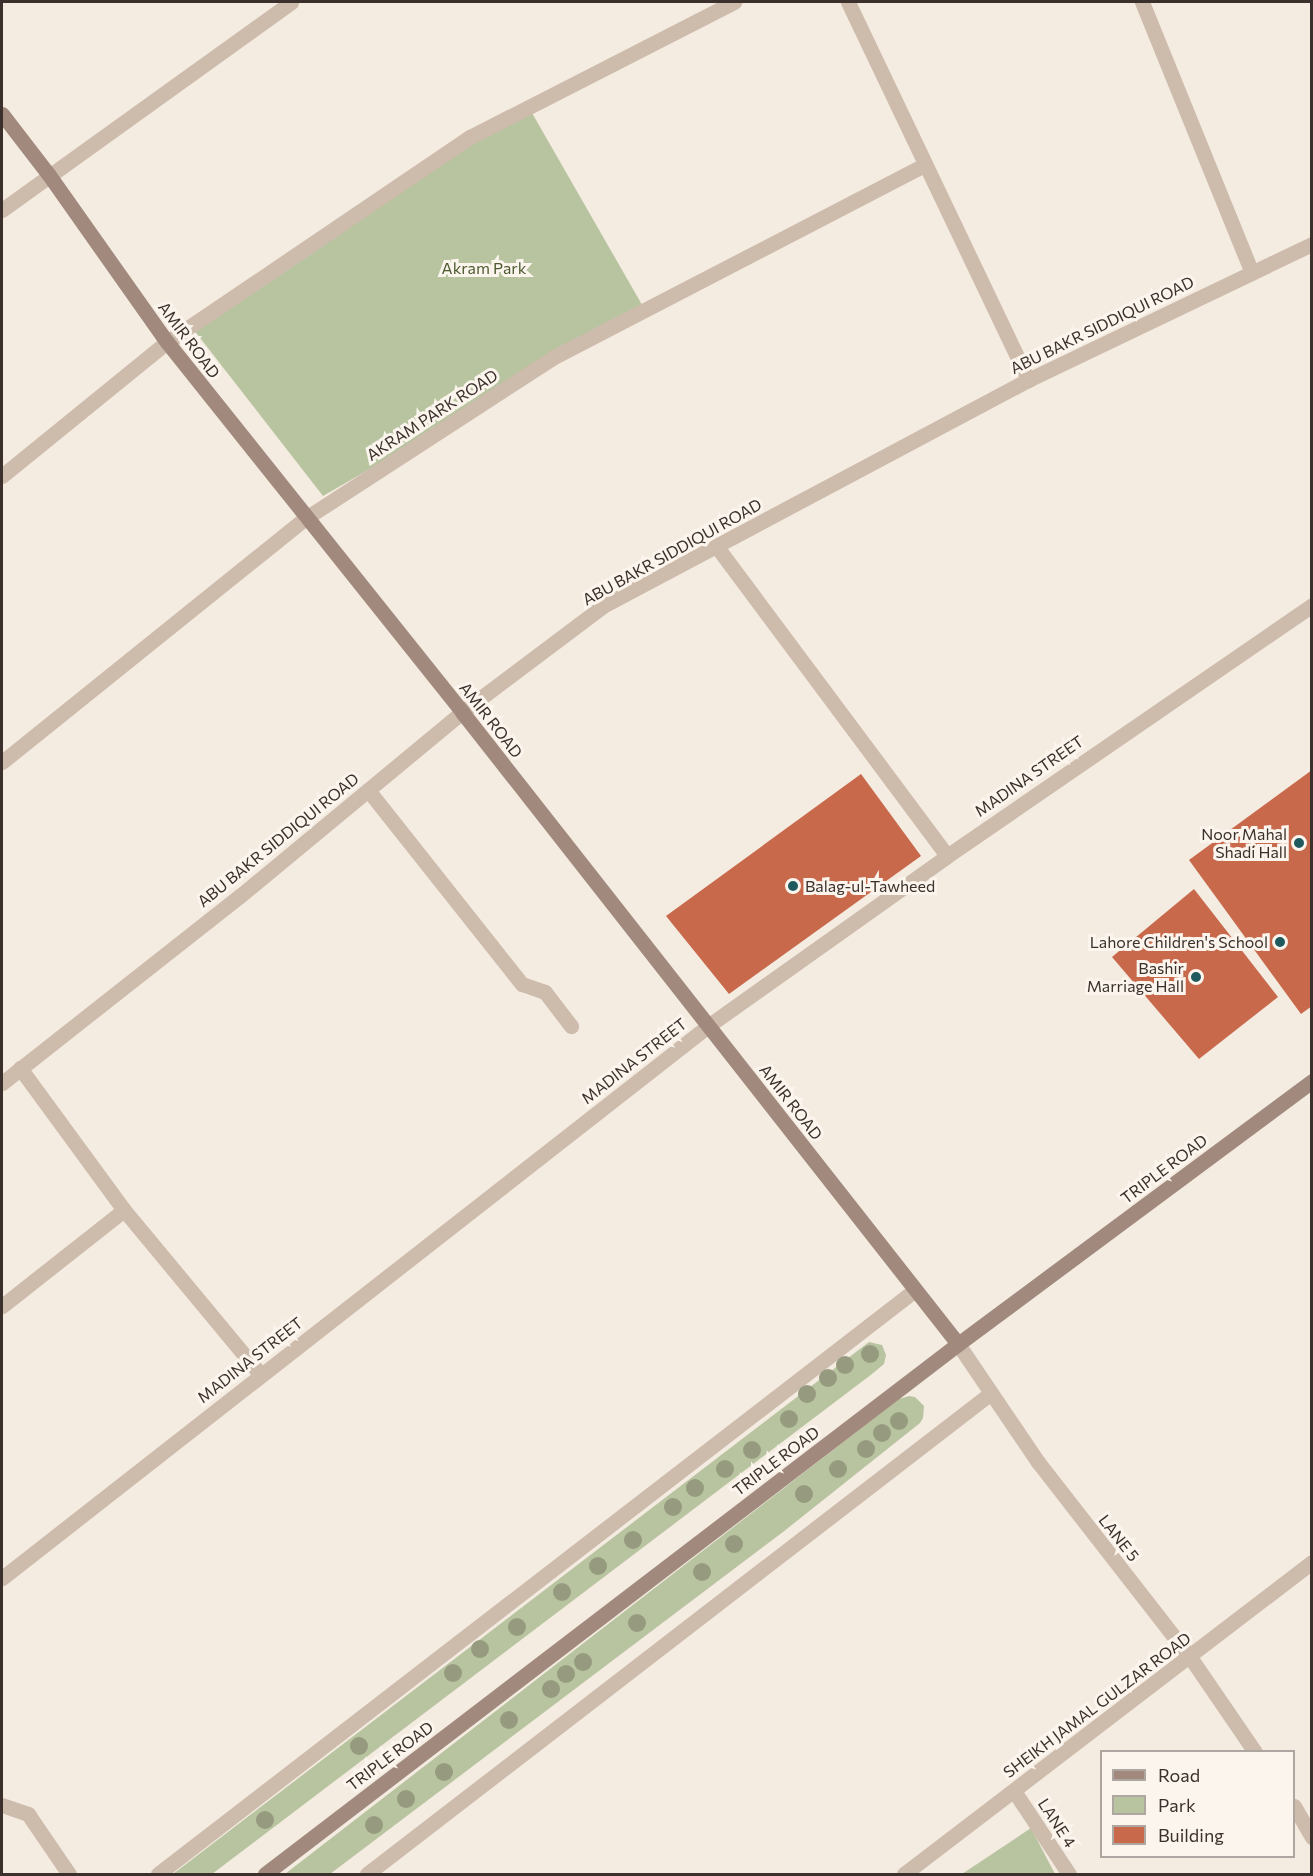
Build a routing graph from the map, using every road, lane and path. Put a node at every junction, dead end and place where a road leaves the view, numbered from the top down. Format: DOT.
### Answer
graph roads {
  1 [pos="291,2"];
  2 [pos="734,2"];
  3 [pos="848,2"];
  4 [pos="1142,2"];
  5 [pos="2,114"];
  6 [pos="925,165"];
  7 [pos="49,175"];
  8 [pos="2,210"];
  9 [pos="1311,244"];
  10 [pos="1252,273"];
  11 [pos="166,342"];
  12 [pos="1028,380"];
  13 [pos="2,476"];
  14 [pos="306,518"];
  15 [pos="717,547"];
  16 [pos="1311,605"];
  17 [pos="462,712"];
  18 [pos="2,762"];
  19 [pos="368,790"];
  20 [pos="946,856"];
  21 [pos="572,1026"];
  22 [pos="708,1026"];
  23 [pos="20,1068"];
  24 [pos="1311,1081"];
  25 [pos="2,1083"];
  26 [pos="124,1209"];
  27 [pos="915,1290"];
  28 [pos="2,1306"];
  29 [pos="958,1344"];
  30 [pos="260,1374"];
  31 [pos="991,1393"];
  32 [pos="1311,1562"];
  33 [pos="2,1578"];
  34 [pos="1190,1657"];
  35 [pos="1254,1750"];
  36 [pos="1014,1791"];
  37 [pos="2,1805"];
  38 [pos="1295,1809"];
  39 [pos="1311,1837"];
  40 [pos="69,1875"];
  41 [pos="158,1875"];
  42 [pos="265,1875"];
  43 [pos="367,1875"];
  44 [pos="904,1875"];
  45 [pos="1069,1875"];
  1 -- 7 [label="street"];
  2 -- 11 [label="street"];
  3 -- 6 [label="street"];
  4 -- 10 [label="street"];
  5 -- 7 [label="main road, AMIR ROAD"];
  6 -- 12 [label="street"];
  6 -- 14 [label="street, AKRAM PARK ROAD"];
  7 -- 8 [label="street"];
  7 -- 11 [label="main road, AMIR ROAD"];
  9 -- 10 [label="street, ABU BAKR SIDDIQUI ROAD"];
  10 -- 12 [label="street, ABU BAKR SIDDIQUI ROAD"];
  11 -- 13 [label="street"];
  11 -- 14 [label="main road, AMIR ROAD"];
  12 -- 15 [label="street, ABU BAKR SIDDIQUI ROAD"];
  14 -- 17 [label="main road, AMIR ROAD"];
  14 -- 18 [label="street, AKRAM PARK ROAD"];
  15 -- 17 [label="street, ABU BAKR SIDDIQUI ROAD"];
  15 -- 20 [label="street"];
  16 -- 20 [label="street, MADINA STREET"];
  17 -- 19 [label="street, ABU BAKR SIDDIQUI ROAD"];
  17 -- 22 [label="main road, AMIR ROAD"];
  19 -- 21 [label="street"];
  19 -- 23 [label="street, ABU BAKR SIDDIQUI ROAD"];
  20 -- 22 [label="street, MADINA STREET"];
  22 -- 27 [label="main road, AMIR ROAD"];
  22 -- 30 [label="street, MADINA STREET"];
  23 -- 25 [label="street, ABU BAKR SIDDIQUI ROAD"];
  23 -- 26 [label="street"];
  24 -- 29 [label="main road, TRIPLE ROAD"];
  26 -- 28 [label="street"];
  26 -- 30 [label="street"];
  27 -- 29 [label="main road, AMIR ROAD"];
  27 -- 41 [label="street"];
  29 -- 31 [label="street, LANE 5"];
  29 -- 42 [label="main road, TRIPLE ROAD"];
  30 -- 33 [label="street, MADINA STREET"];
  31 -- 34 [label="street, LANE 5"];
  31 -- 43 [label="street"];
  32 -- 34 [label="street, SHEIKH JAMAL GULZAR ROAD"];
  34 -- 35 [label="street, LANE 5"];
  34 -- 36 [label="street, SHEIKH JAMAL GULZAR ROAD"];
  36 -- 44 [label="street, SHEIKH JAMAL GULZAR ROAD"];
  36 -- 45 [label="street, LANE 4"];
  37 -- 40 [label="street"];
  38 -- 39 [label="street"];
}
